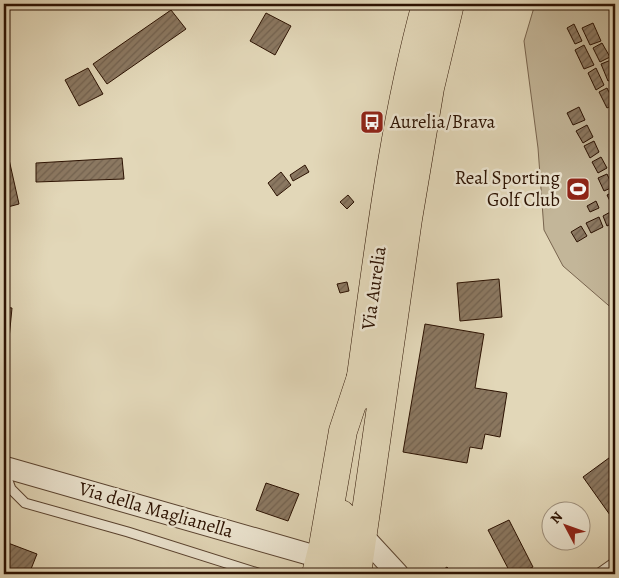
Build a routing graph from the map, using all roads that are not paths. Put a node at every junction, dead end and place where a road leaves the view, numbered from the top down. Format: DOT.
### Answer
graph roads {
  1 [pos="416,4"];
  2 [pos="426,4"];
  3 [pos="450,4"];
  4 [pos="469,4"];
  5 [pos="410,64"];
  6 [pos="425,116"];
  7 [pos="362,374"];
  8 [pos="4,468"];
  9 [pos="362,536"];
  10 [pos="615,562"];
  11 [pos="312,564"];
  12 [pos="261,574"];
  13 [pos="332,574"];
  14 [pos="357,574"];
  15 [pos="398,574"];
  16 [pos="598,574"];
  1 -- 5 [label="highway"];
  2 -- 5 [label="highway, Via Aurelia"];
  3 -- 6 [label="highway, Via Aurelia"];
  4 -- 6 [label="highway"];
  5 -- 7 [label="highway, Via Aurelia"];
  6 -- 9 [label="highway, Via Aurelia"];
  7 -- 11 [label="highway"];
  7 -- 13 [label="highway, Via Aurelia"];
  8 -- 11 [label="street, Via della Maglianella"];
  8 -- 12 [label="lane"];
  9 -- 14 [label="highway, Via Aurelia"];
  9 -- 15 [label="street"];
  10 -- 16 [label="lane"];
}
